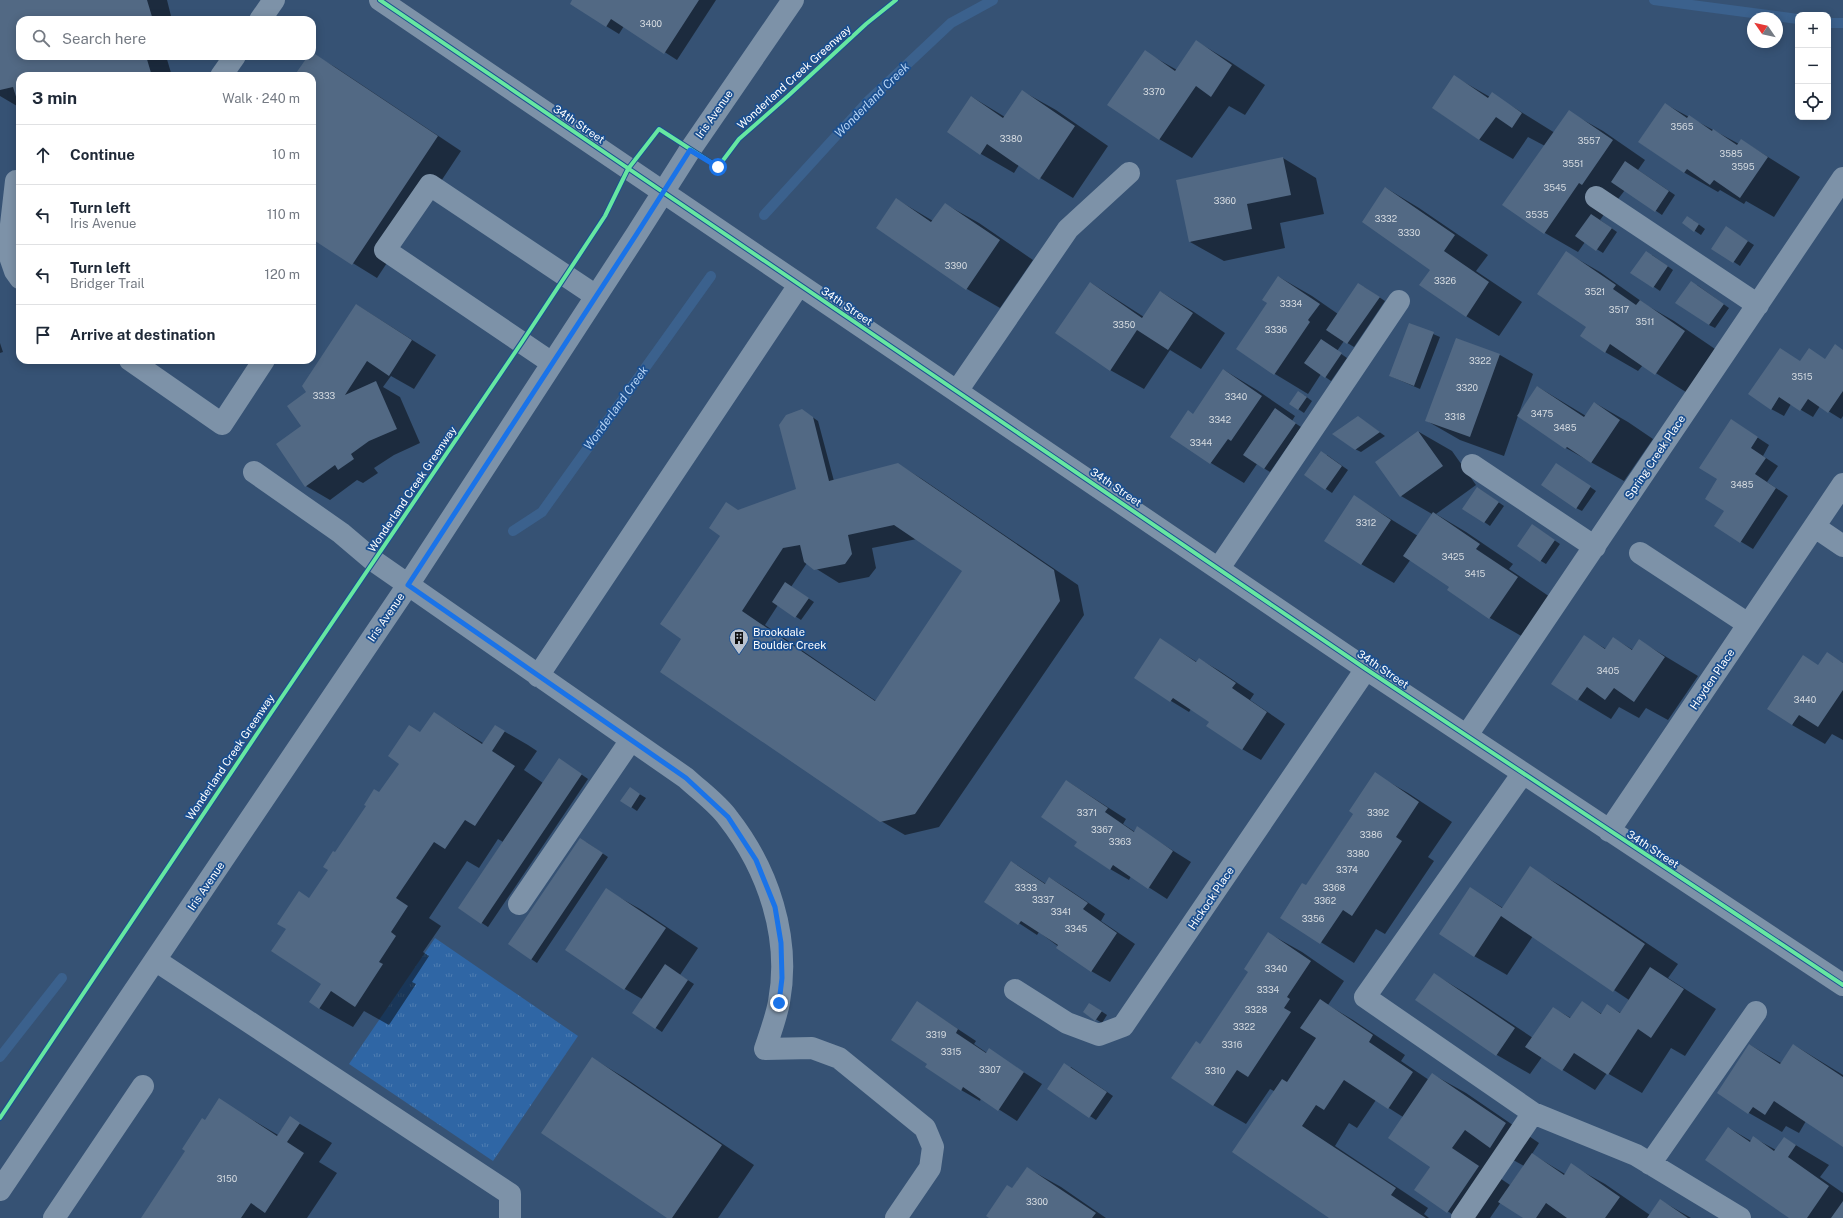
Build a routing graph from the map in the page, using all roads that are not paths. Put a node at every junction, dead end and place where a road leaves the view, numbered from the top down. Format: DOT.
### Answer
graph roads {
  1 [pos="274,0"];
  2 [pos="380,0"];
  3 [pos="793,0"];
  4 [pos="263,16"];
  5 [pos="232,60"];
  6 [pos="224,72"];
  7 [pos="1129,173"];
  8 [pos="1843,178"];
  9 [pos="12,181"];
  10 [pos="664,192"];
  11 [pos="1596,197"];
  12 [pos="16,272"];
  13 [pos="799,286"];
  14 [pos="596,296"];
  15 [pos="1399,301"];
  16 [pos="1758,305"];
  17 [pos="552,363"];
  18 [pos="136,364"];
  19 [pos="261,364"];
  20 [pos="957,391"];
  21 [pos="1472,465"];
  22 [pos="254,472"];
  23 [pos="1843,484"];
  24 [pos="1815,527"];
  25 [pos="1843,546"];
  26 [pos="1595,547"];
  27 [pos="1640,553"];
  28 [pos="1219,568"];
  29 [pos="408,585"];
  30 [pos="1748,624"];
  31 [pos="1366,669"];
  32 [pos="538,676"];
  33 [pos="1467,735"];
  34 [pos="631,740"];
  35 [pos="1523,773"];
  36 [pos="1609,831"];
  37 [pos="519,904"];
  38 [pos="155,960"];
  39 [pos="1843,985"];
  40 [pos="1015,990"];
  41 [pos="1756,1012"];
  42 [pos="143,1086"];
  43 [pos="1533,1113"];
  44 [pos="1650,1164"];
  45 [pos="0,1190"];
  46 [pos="54,1218"];
  47 [pos="510,1218"];
  48 [pos="896,1218"];
  49 [pos="1462,1218"];
  50 [pos="1740,1218"];
  1 -- 4 [label="street"];
  2 -- 10 [label="street, 34th Street"];
  3 -- 10 [label="street, Iris Avenue"];
  5 -- 6 [label="street"];
  7 -- 20 [label="street"];
  8 -- 16 [label="street, Spring Creek Place"];
  9 -- 12 [label="street"];
  10 -- 13 [label="street, 34th Street"];
  10 -- 14 [label="street, Iris Avenue"];
  11 -- 16 [label="street"];
  13 -- 20 [label="street, 34th Street"];
  13 -- 32 [label="street"];
  14 -- 17 [label="street, Iris Avenue"];
  14 -- 17 [label="street"];
  15 -- 28 [label="street"];
  16 -- 26 [label="street, Spring Creek Place"];
  17 -- 29 [label="street, Iris Avenue"];
  18 -- 19 [label="street"];
  20 -- 28 [label="street, 34th Street"];
  21 -- 26 [label="street"];
  22 -- 29 [label="street"];
  23 -- 24 [label="street, Hayden Place"];
  24 -- 25 [label="street"];
  24 -- 30 [label="street, Hayden Place"];
  26 -- 33 [label="street, Spring Creek Place"];
  27 -- 30 [label="street"];
  28 -- 31 [label="street, 34th Street"];
  29 -- 32 [label="street"];
  29 -- 38 [label="street, Iris Avenue"];
  30 -- 36 [label="street, Hayden Place"];
  31 -- 33 [label="street, 34th Street"];
  31 -- 40 [label="street, Hickock Place"];
  32 -- 34 [label="street"];
  33 -- 35 [label="street, 34th Street"];
  34 -- 37 [label="street"];
  34 -- 48 [label="street"];
  35 -- 36 [label="street, 34th Street"];
  35 -- 43 [label="street"];
  36 -- 39 [label="street, 34th Street"];
  38 -- 45 [label="street, Iris Avenue"];
  38 -- 47 [label="street"];
  41 -- 44 [label="street"];
  42 -- 46 [label="street"];
  43 -- 44 [label="street"];
  43 -- 49 [label="street"];
  44 -- 50 [label="street"];
}
